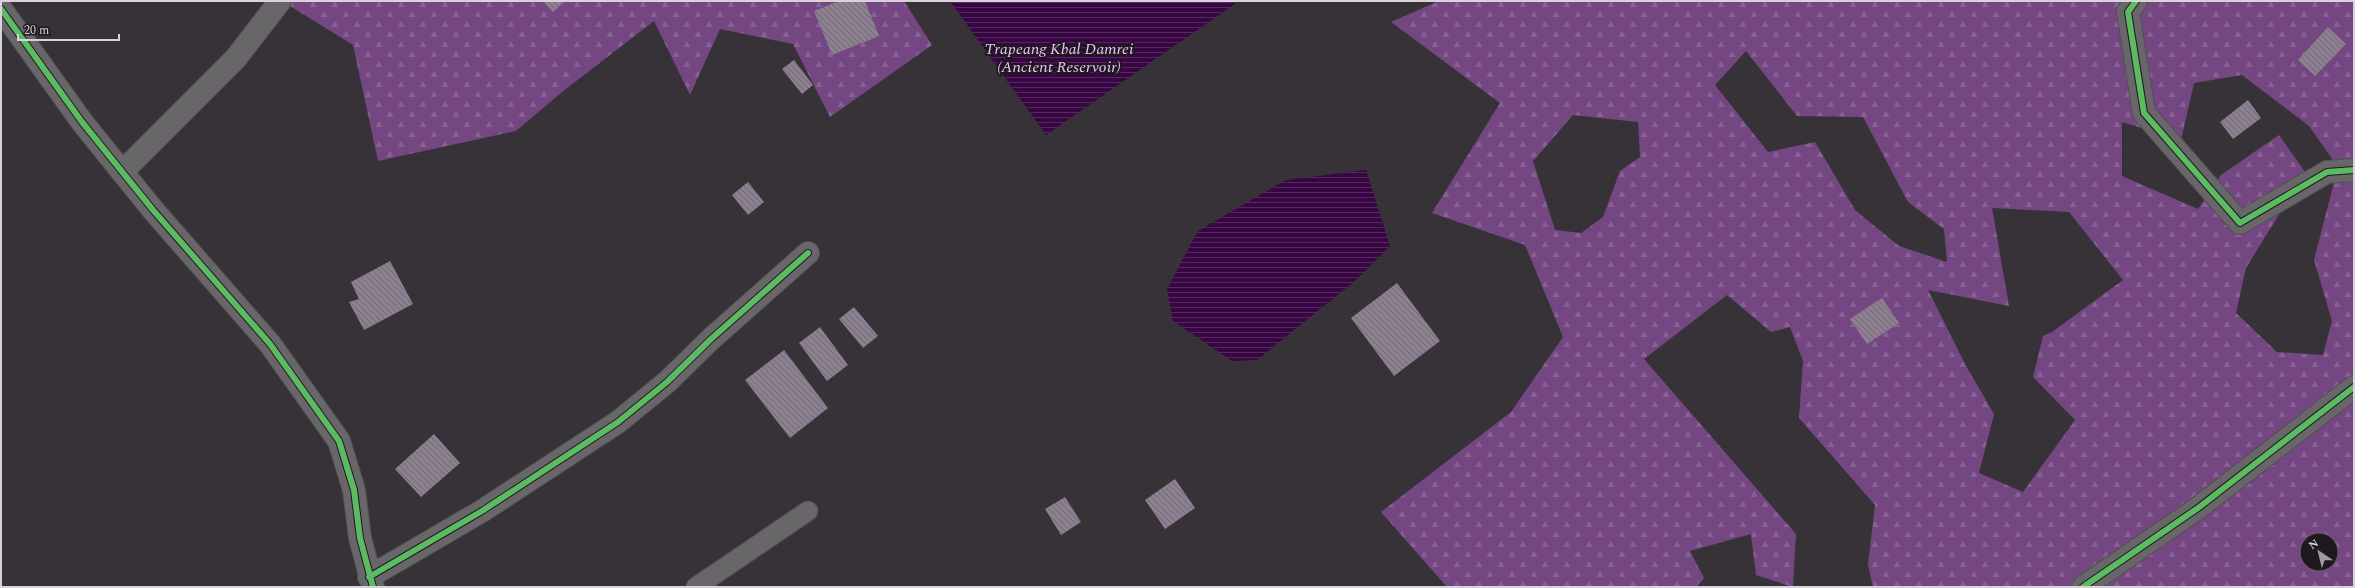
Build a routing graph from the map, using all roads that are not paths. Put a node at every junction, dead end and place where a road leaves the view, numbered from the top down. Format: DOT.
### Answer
graph roads {
  1 [pos="280,1"];
  2 [pos="2136,1"];
  3 [pos="1,9"];
  4 [pos="2354,170"];
  5 [pos="122,172"];
  6 [pos="808,253"];
  7 [pos="2354,387"];
  8 [pos="808,511"];
  9 [pos="371,582"];
  10 [pos="696,587"];
  11 [pos="2083,587"];
  1 -- 5 [label="street"];
  2 -- 4 [label="street"];
  3 -- 5 [label="street"];
  5 -- 9 [label="street"];
  6 -- 9 [label="street"];
  7 -- 11 [label="street"];
  8 -- 10 [label="lane"];
}
